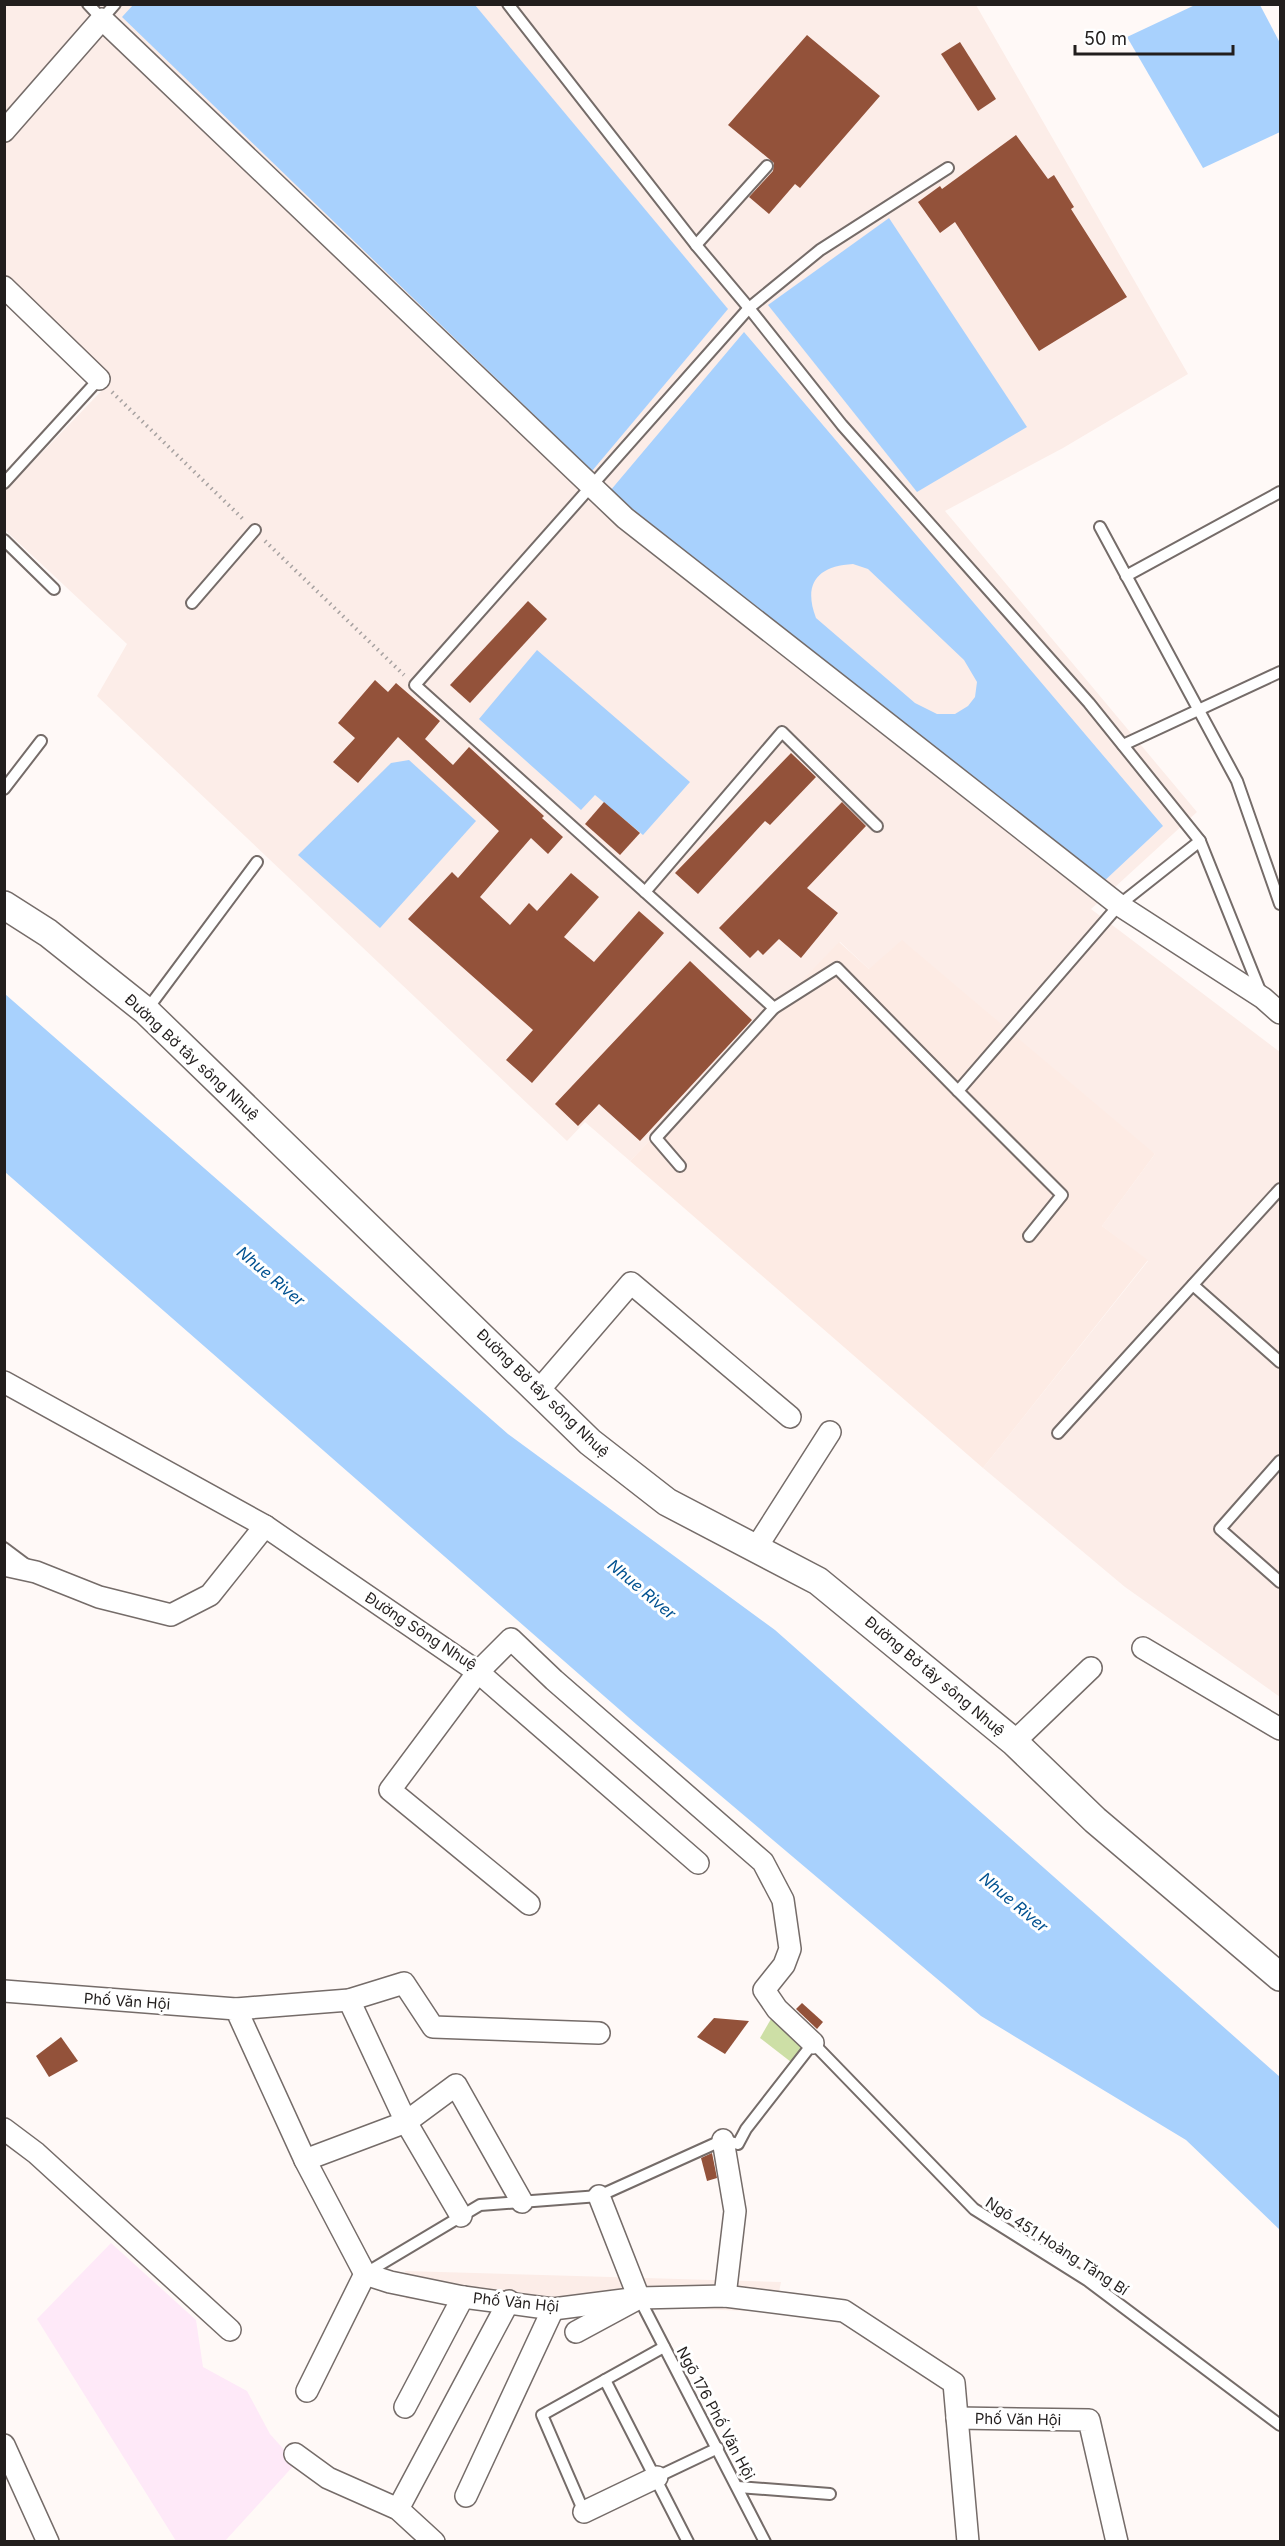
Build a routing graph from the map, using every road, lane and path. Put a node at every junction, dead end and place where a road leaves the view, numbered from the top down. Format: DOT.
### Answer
graph roads {
  1 [pos="514,7"];
  2 [pos="102,9"];
  3 [pos="4,131"];
  4 [pos="767,166"];
  5 [pos="948,168"];
  6 [pos="696,245"];
  7 [pos="4,287"];
  8 [pos="749,308"];
  9 [pos="99,379"];
  10 [pos="4,483"];
  11 [pos="592,487"];
  12 [pos="1281,492"];
  13 [pos="1100,527"];
  14 [pos="255,530"];
  15 [pos="4,540"];
  16 [pos="1126,576"];
  17 [pos="54,590"];
  18 [pos="192,603"];
  19 [pos="1281,672"];
  20 [pos="1198,710"];
  21 [pos="41,741"];
  22 [pos="1123,745"];
  23 [pos="4,789"];
  24 [pos="878,826"];
  25 [pos="1200,841"];
  26 [pos="257,862"];
  27 [pos="645,892"];
  28 [pos="1280,903"];
  29 [pos="4,905"];
  30 [pos="1119,905"];
  31 [pos="1263,998"];
  32 [pos="774,1008"];
  33 [pos="146,1011"];
  34 [pos="1281,1013"];
  35 [pos="958,1091"];
  36 [pos="680,1166"];
  37 [pos="1281,1189"];
  38 [pos="1029,1236"];
  39 [pos="1193,1285"];
  40 [pos="1281,1362"];
  41 [pos="4,1382"];
  42 [pos="539,1390"];
  43 [pos="790,1417"];
  44 [pos="830,1432"];
  45 [pos="1058,1433"];
  46 [pos="1281,1461"];
  47 [pos="256,1522"];
  48 [pos="4,1548"];
  49 [pos="756,1548"];
  50 [pos="4,1565"];
  51 [pos="36,1572"];
  52 [pos="1281,1582"];
  53 [pos="1143,1648"];
  54 [pos="1091,1668"];
  55 [pos="478,1672"];
  56 [pos="1281,1728"];
  57 [pos="1014,1742"];
  58 [pos="698,1863"];
  59 [pos="530,1904"];
  60 [pos="1281,1977"];
  61 [pos="4,1991"];
  62 [pos="349,2000"];
  63 [pos="236,2009"];
  64 [pos="599,2033"];
  65 [pos="813,2043"];
  66 [pos="406,2122"];
  67 [pos="4,2129"];
  68 [pos="723,2140"];
  69 [pos="305,2160"];
  70 [pos="599,2196"];
  71 [pos="522,2202"];
  72 [pos="461,2216"];
  73 [pos="364,2274"];
  74 [pos="463,2296"];
  75 [pos="725,2296"];
  76 [pos="639,2298"];
  77 [pos="509,2301"];
  78 [pos="553,2309"];
  79 [pos="230,2330"];
  80 [pos="576,2332"];
  81 [pos="664,2347"];
  82 [pos="605,2379"];
  83 [pos="307,2391"];
  84 [pos="405,2407"];
  85 [pos="957,2418"];
  86 [pos="1281,2425"];
  87 [pos="4,2445"];
  88 [pos="718,2448"];
  89 [pos="295,2454"];
  90 [pos="657,2477"];
  91 [pos="738,2487"];
  92 [pos="830,2493"];
  93 [pos="466,2496"];
  94 [pos="398,2509"];
  95 [pos="584,2512"];
  96 [pos="48,2541"];
  97 [pos="434,2541"];
  98 [pos="688,2541"];
  99 [pos="765,2541"];
  100 [pos="968,2541"];
  101 [pos="1117,2541"];
  1 -- 6 [label="lane"];
  2 -- 3 [label="street"];
  2 -- 11 [label="street"];
  4 -- 6 [label="lane"];
  5 -- 8 [label="lane"];
  6 -- 8 [label="lane"];
  7 -- 9 [label="street"];
  8 -- 11 [label="lane"];
  8 -- 22 [label="lane"];
  9 -- 10 [label="lane"];
  11 -- 27 [label="lane"];
  11 -- 30 [label="street"];
  12 -- 16 [label="lane"];
  13 -- 16 [label="lane"];
  14 -- 18 [label="lane"];
  15 -- 17 [label="lane"];
  16 -- 20 [label="lane"];
  19 -- 20 [label="lane"];
  20 -- 22 [label="lane"];
  20 -- 28 [label="lane"];
  21 -- 23 [label="lane"];
  22 -- 25 [label="lane"];
  24 -- 27 [label="lane"];
  25 -- 30 [label="lane"];
  25 -- 31 [label="lane"];
  26 -- 33 [label="lane"];
  27 -- 32 [label="lane"];
  29 -- 33 [label="street, Đường Bờ tây sông Nhuệ"];
  30 -- 31 [label="street"];
  30 -- 35 [label="lane"];
  31 -- 34 [label="street"];
  32 -- 35 [label="lane"];
  32 -- 36 [label="lane"];
  33 -- 42 [label="street, Đường Bờ tây sông Nhuệ"];
  35 -- 38 [label="lane"];
  37 -- 39 [label="lane"];
  39 -- 40 [label="lane"];
  39 -- 45 [label="lane"];
  41 -- 47 [label="street, Đường Sông Nhuệ"];
  42 -- 43 [label="street"];
  42 -- 49 [label="street, Đường Bờ tây sông Nhuệ"];
  44 -- 49 [label="street"];
  46 -- 52 [label="lane"];
  47 -- 51 [label="street"];
  47 -- 55 [label="street, Đường Sông Nhuệ"];
  48 -- 51 [label="lane"];
  49 -- 57 [label="street, Đường Bờ tây sông Nhuệ"];
  50 -- 51 [label="street"];
  53 -- 56 [label="street"];
  54 -- 57 [label="street"];
  55 -- 58 [label="street"];
  55 -- 59 [label="street"];
  55 -- 65 [label="street, Đường Sông Nhuệ"];
  57 -- 60 [label="street, Đường Bờ tây sông Nhuệ"];
  61 -- 63 [label="street, Phố Văn Hội"];
  62 -- 63 [label="street, Phố Văn Hội"];
  62 -- 64 [label="street, Phố Văn Hội"];
  62 -- 66 [label="street"];
  63 -- 69 [label="street"];
  65 -- 68 [label="lane"];
  65 -- 86 [label="lane, Ngõ 451 Hoàng Tăng Bí"];
  66 -- 69 [label="street"];
  66 -- 71 [label="street"];
  66 -- 72 [label="street"];
  67 -- 79 [label="street"];
  68 -- 70 [label="lane"];
  68 -- 75 [label="street"];
  69 -- 73 [label="street"];
  70 -- 71 [label="lane"];
  70 -- 76 [label="street"];
  71 -- 72 [label="lane"];
  72 -- 73 [label="lane"];
  73 -- 74 [label="street, Phố Văn Hội"];
  73 -- 83 [label="street"];
  74 -- 77 [label="street, Phố Văn Hội"];
  74 -- 84 [label="street"];
  75 -- 76 [label="street, Phố Văn Hội"];
  75 -- 85 [label="street, Phố Văn Hội"];
  76 -- 78 [label="street, Phố Văn Hội"];
  76 -- 80 [label="street"];
  76 -- 81 [label="lane, Ngõ 176 Phố Văn Hội"];
  77 -- 78 [label="street, Phố Văn Hội"];
  77 -- 94 [label="street"];
  78 -- 93 [label="street"];
  81 -- 82 [label="lane"];
  81 -- 88 [label="lane, Ngõ 176 Phố Văn Hội"];
  82 -- 90 [label="lane"];
  82 -- 95 [label="lane"];
  85 -- 100 [label="street"];
  85 -- 101 [label="street, Phố Văn Hội"];
  87 -- 96 [label="street"];
  88 -- 90 [label="lane"];
  88 -- 91 [label="lane, Ngõ 176 Phố Văn Hội"];
  89 -- 94 [label="street"];
  90 -- 95 [label="street"];
  90 -- 98 [label="lane"];
  91 -- 92 [label="lane"];
  91 -- 99 [label="lane, Ngõ 176 Phố Văn Hội"];
  94 -- 97 [label="street"];
}
